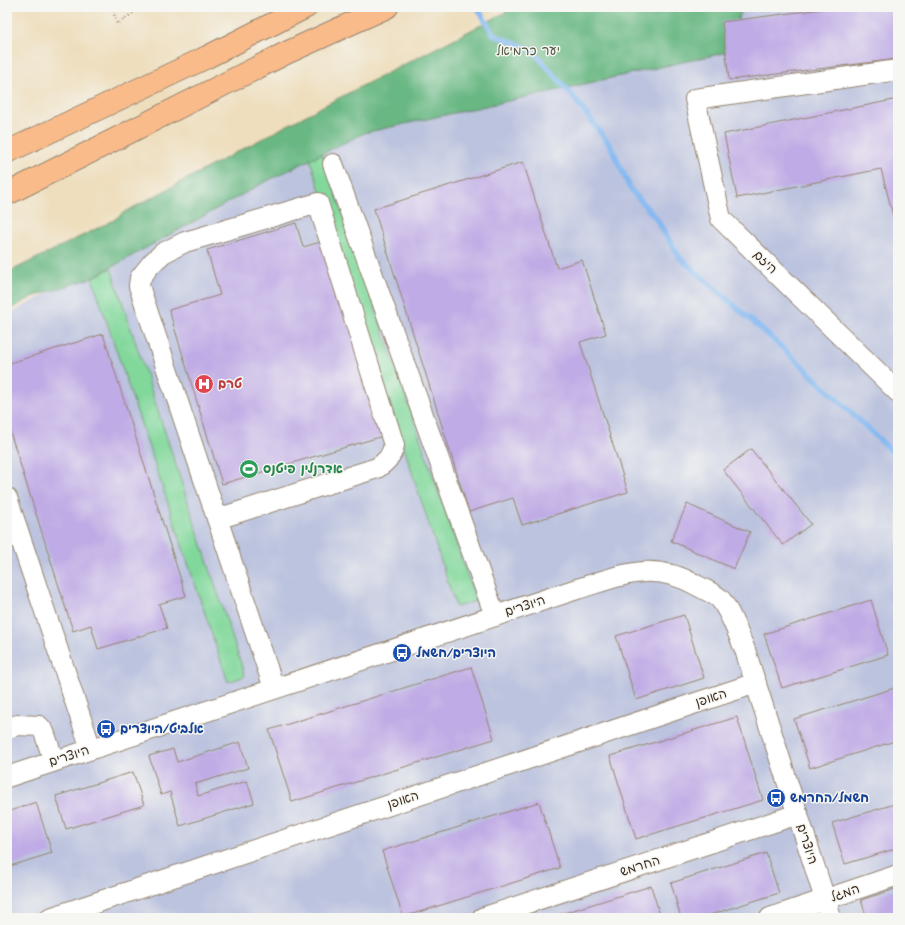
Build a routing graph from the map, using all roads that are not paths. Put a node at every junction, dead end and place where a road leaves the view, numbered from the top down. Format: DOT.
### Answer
graph roads {
  1 [pos="306,7"];
  2 [pos="387,7"];
  3 [pos="898,70"];
  4 [pos="7,152"];
  5 [pos="333,164"];
  6 [pos="7,194"];
  7 [pos="898,392"];
  8 [pos="7,498"];
  9 [pos="217,519"];
  10 [pos="495,616"];
  11 [pos="756,683"];
  12 [pos="274,688"];
  13 [pos="7,728"];
  14 [pos="91,749"];
  15 [pos="54,761"];
  16 [pos="7,777"];
  17 [pos="798,814"];
  18 [pos="898,875"];
  19 [pos="828,909"];
  20 [pos="50,918"];
  21 [pos="482,918"];
  22 [pos="770,918"];
  1 -- 4 [label="highway"];
  2 -- 6 [label="highway"];
  3 -- 7 [label="street, היזם"];
  5 -- 10 [label="street"];
  8 -- 14 [label="street"];
  9 -- 9 [label="street"];
  9 -- 12 [label="street"];
  10 -- 11 [label="street, היוצרים"];
  10 -- 12 [label="street, היוצרים"];
  11 -- 17 [label="street, היוצרים"];
  11 -- 20 [label="street, האופן"];
  12 -- 14 [label="street, היוצרים"];
  13 -- 15 [label="street"];
  14 -- 15 [label="street, היוצרים"];
  15 -- 16 [label="street, היוצרים"];
  17 -- 19 [label="street, היוצרים"];
  17 -- 21 [label="street, החרמש"];
  18 -- 19 [label="street, המגל"];
  19 -- 22 [label="street, המגל"];
}
